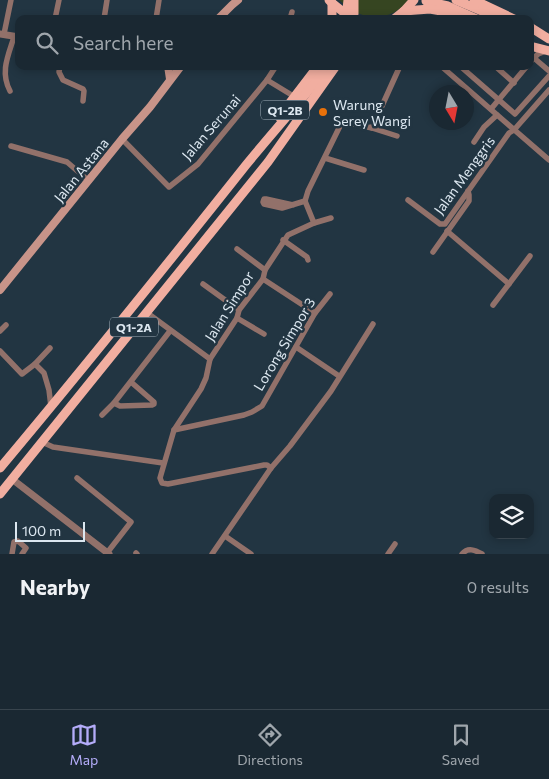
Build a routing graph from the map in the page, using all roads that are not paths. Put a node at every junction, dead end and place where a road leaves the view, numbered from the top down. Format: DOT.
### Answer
graph roads {
  1 [pos="11,0"];
  2 [pos="59,0"];
  3 [pos="107,0"];
  4 [pos="159,0"];
  5 [pos="238,0"];
  6 [pos="354,0"];
  7 [pos="414,0"];
  8 [pos="456,0"];
  9 [pos="474,0"];
  10 [pos="426,1"];
  11 [pos="330,2"];
  12 [pos="350,10"];
  13 [pos="56,15"];
  14 [pos="105,15"];
  15 [pos="157,15"];
  16 [pos="222,15"];
  17 [pos="332,15"];
  18 [pos="400,15"];
  19 [pos="406,15"];
  20 [pos="450,15"];
  21 [pos="467,15"];
  22 [pos="491,15"];
  23 [pos="506,15"];
  24 [pos="534,29"];
  25 [pos="534,33"];
  26 [pos="2,34"];
  27 [pos="15,37"];
  28 [pos="549,39"];
  29 [pos="15,40"];
  30 [pos="539,48"];
  31 [pos="534,58"];
  32 [pos="534,61"];
  33 [pos="60,70"];
  34 [pos="169,70"];
  35 [pos="177,70"];
  36 [pos="273,70"];
  37 [pos="315,70"];
  38 [pos="325,70"];
  39 [pos="333,70"];
  40 [pos="339,70"];
  41 [pos="398,70"];
  42 [pos="446,70"];
  43 [pos="465,70"];
  44 [pos="499,70"];
  45 [pos="524,70"];
  46 [pos="549,71"];
  47 [pos="549,76"];
  48 [pos="170,79"];
  49 [pos="267,80"];
  50 [pos="514,83"];
  51 [pos="549,90"];
  52 [pos="10,91"];
  53 [pos="295,97"];
  54 [pos="499,100"];
  55 [pos="83,101"];
  56 [pos="491,109"];
  57 [pos="497,115"];
  58 [pos="372,128"];
  59 [pos="514,130"];
  60 [pos="397,136"];
  61 [pos="122,139"];
  62 [pos="474,142"];
  63 [pos="11,146"];
  64 [pos="255,154"];
  65 [pos="324,158"];
  66 [pos="549,160"];
  67 [pos="268,162"];
  68 [pos="364,170"];
  69 [pos="89,181"];
  70 [pos="468,192"];
  71 [pos="305,200"];
  72 [pos="408,200"];
  73 [pos="292,205"];
  74 [pos="332,218"];
  75 [pos="314,223"];
  76 [pos="447,231"];
  77 [pos="283,240"];
  78 [pos="236,249"];
  79 [pos="433,252"];
  80 [pos="530,256"];
  81 [pos="308,260"];
  82 [pos="265,270"];
  83 [pos="263,279"];
  84 [pos="203,284"];
  85 [pos="509,284"];
  86 [pos="0,290"];
  87 [pos="330,294"];
  88 [pos="493,305"];
  89 [pos="239,310"];
  90 [pos="146,312"];
  91 [pos="315,313"];
  92 [pos="237,318"];
  93 [pos="373,324"];
  94 [pos="6,325"];
  95 [pos="170,330"];
  96 [pos="0,331"];
  97 [pos="264,334"];
  98 [pos="296,346"];
  99 [pos="50,348"];
  100 [pos="0,351"];
  101 [pos="210,359"];
  102 [pos="35,364"];
  103 [pos="339,376"];
  104 [pos="131,382"];
  105 [pos="49,390"];
  106 [pos="64,392"];
  107 [pos="114,403"];
  108 [pos="51,407"];
  109 [pos="102,415"];
  110 [pos="174,430"];
  111 [pos="42,442"];
  112 [pos="163,463"];
  113 [pos="0,468"];
  114 [pos="270,468"];
  115 [pos="77,478"];
  116 [pos="12,479"];
  117 [pos="0,494"];
  118 [pos="225,536"];
  119 [pos="395,544"];
  120 [pos="108,553"];
  121 [pos="12,554"];
  122 [pos="22,554"];
  123 [pos="212,554"];
  124 [pos="251,554"];
  125 [pos="388,554"];
  126 [pos="462,554"];
  127 [pos="482,554"];
  1 -- 26 [label="street"];
  2 -- 13 [label="street"];
  3 -- 14 [label="street"];
  4 -- 15 [label="street"];
  5 -- 16 [label="main road"];
  6 -- 12 [label="main road"];
  7 -- 18 [label="main road"];
  8 -- 22 [label="main road"];
  9 -- 23 [label="main road"];
  10 -- 21 [label="main road"];
  11 -- 12 [label="main road"];
  11 -- 17 [label="main road"];
  19 -- 20 [label="main road"];
  24 -- 28 [label="main road"];
  25 -- 28 [label="main road"];
  26 -- 27 [label="street"];
  29 -- 52 [label="street"];
  30 -- 31 [label="street"];
  32 -- 46 [label="street"];
  33 -- 55 [label="street"];
  34 -- 48 [label="main road"];
  35 -- 48 [label="main road, Jalan Astana"];
  36 -- 49 [label="street, Jalan Serunai"];
  37 -- 53 [label="main road, Q1-2B"];
  38 -- 64 [label="main road"];
  39 -- 67 [label="main road"];
  40 -- 67 [label="main road, Q1-2A"];
  41 -- 58 [label="street"];
  42 -- 56 [label="street, Jalan Menggris"];
  43 -- 54 [label="street"];
  44 -- 50 [label="street"];
  45 -- 50 [label="street"];
  47 -- 54 [label="street"];
  48 -- 61 [label="main road, Jalan Astana"];
  49 -- 53 [label="street"];
  49 -- 61 [label="street, Jalan Serunai"];
  50 -- 54 [label="street"];
  51 -- 59 [label="street"];
  53 -- 64 [label="main road, Q1-2B"];
  54 -- 56 [label="street"];
  56 -- 57 [label="street, Jalan Menggris"];
  57 -- 59 [label="street, Jalan Menggris"];
  57 -- 62 [label="street"];
  58 -- 60 [label="street"];
  58 -- 65 [label="street"];
  59 -- 66 [label="street, Jalan Menggris"];
  59 -- 70 [label="street, Jalan Menggris"];
  61 -- 69 [label="main road, Jalan Astana"];
  63 -- 69 [label="street"];
  64 -- 106 [label="main road, Q1-2B"];
  65 -- 68 [label="street"];
  65 -- 71 [label="street"];
  67 -- 90 [label="main road, Q1-2A"];
  69 -- 86 [label="main road, Jalan Astana"];
  70 -- 72 [label="street, Jalan Menggris"];
  70 -- 76 [label="street"];
  71 -- 73 [label="street"];
  71 -- 75 [label="street"];
  74 -- 75 [label="street, Jalan Simpor"];
  75 -- 77 [label="street, Jalan Simpor"];
  76 -- 79 [label="street"];
  76 -- 85 [label="street"];
  77 -- 81 [label="street"];
  77 -- 82 [label="street, Jalan Simpor"];
  78 -- 82 [label="street"];
  80 -- 85 [label="street"];
  82 -- 83 [label="street, Jalan Simpor"];
  83 -- 89 [label="street, Jalan Simpor"];
  83 -- 91 [label="street"];
  84 -- 89 [label="street"];
  85 -- 88 [label="street"];
  87 -- 91 [label="street, Lorong Simpor 3"];
  89 -- 92 [label="street, Jalan Simpor"];
  90 -- 95 [label="street"];
  90 -- 111 [label="main road, Q1-2A"];
  91 -- 98 [label="street, Lorong Simpor 3"];
  92 -- 97 [label="street"];
  92 -- 101 [label="street, Jalan Simpor"];
  93 -- 103 [label="street"];
  94 -- 96 [label="street"];
  95 -- 101 [label="street"];
  95 -- 104 [label="street"];
  98 -- 103 [label="street"];
  98 -- 110 [label="street, Lorong Simpor 3"];
  99 -- 102 [label="street"];
  100 -- 102 [label="street"];
  101 -- 110 [label="street, Jalan Simpor"];
  102 -- 105 [label="street"];
  103 -- 114 [label="street"];
  104 -- 107 [label="street"];
  104 -- 107 [label="street"];
  105 -- 106 [label="street"];
  105 -- 108 [label="street"];
  106 -- 108 [label="main road, Q1-2B"];
  107 -- 109 [label="street"];
  108 -- 113 [label="main road, Q1-2B"];
  110 -- 112 [label="street, Jalan Simpor"];
  111 -- 112 [label="street"];
  111 -- 116 [label="main road, Q1-2A"];
  112 -- 114 [label="street, Jalan Simpor"];
  114 -- 118 [label="street"];
  115 -- 120 [label="street"];
  116 -- 117 [label="main road, Q1-2A"];
  116 -- 120 [label="street"];
  118 -- 123 [label="street"];
  118 -- 124 [label="street"];
  119 -- 125 [label="street"];
  121 -- 122 [label="street"];
  126 -- 127 [label="street"];
}
